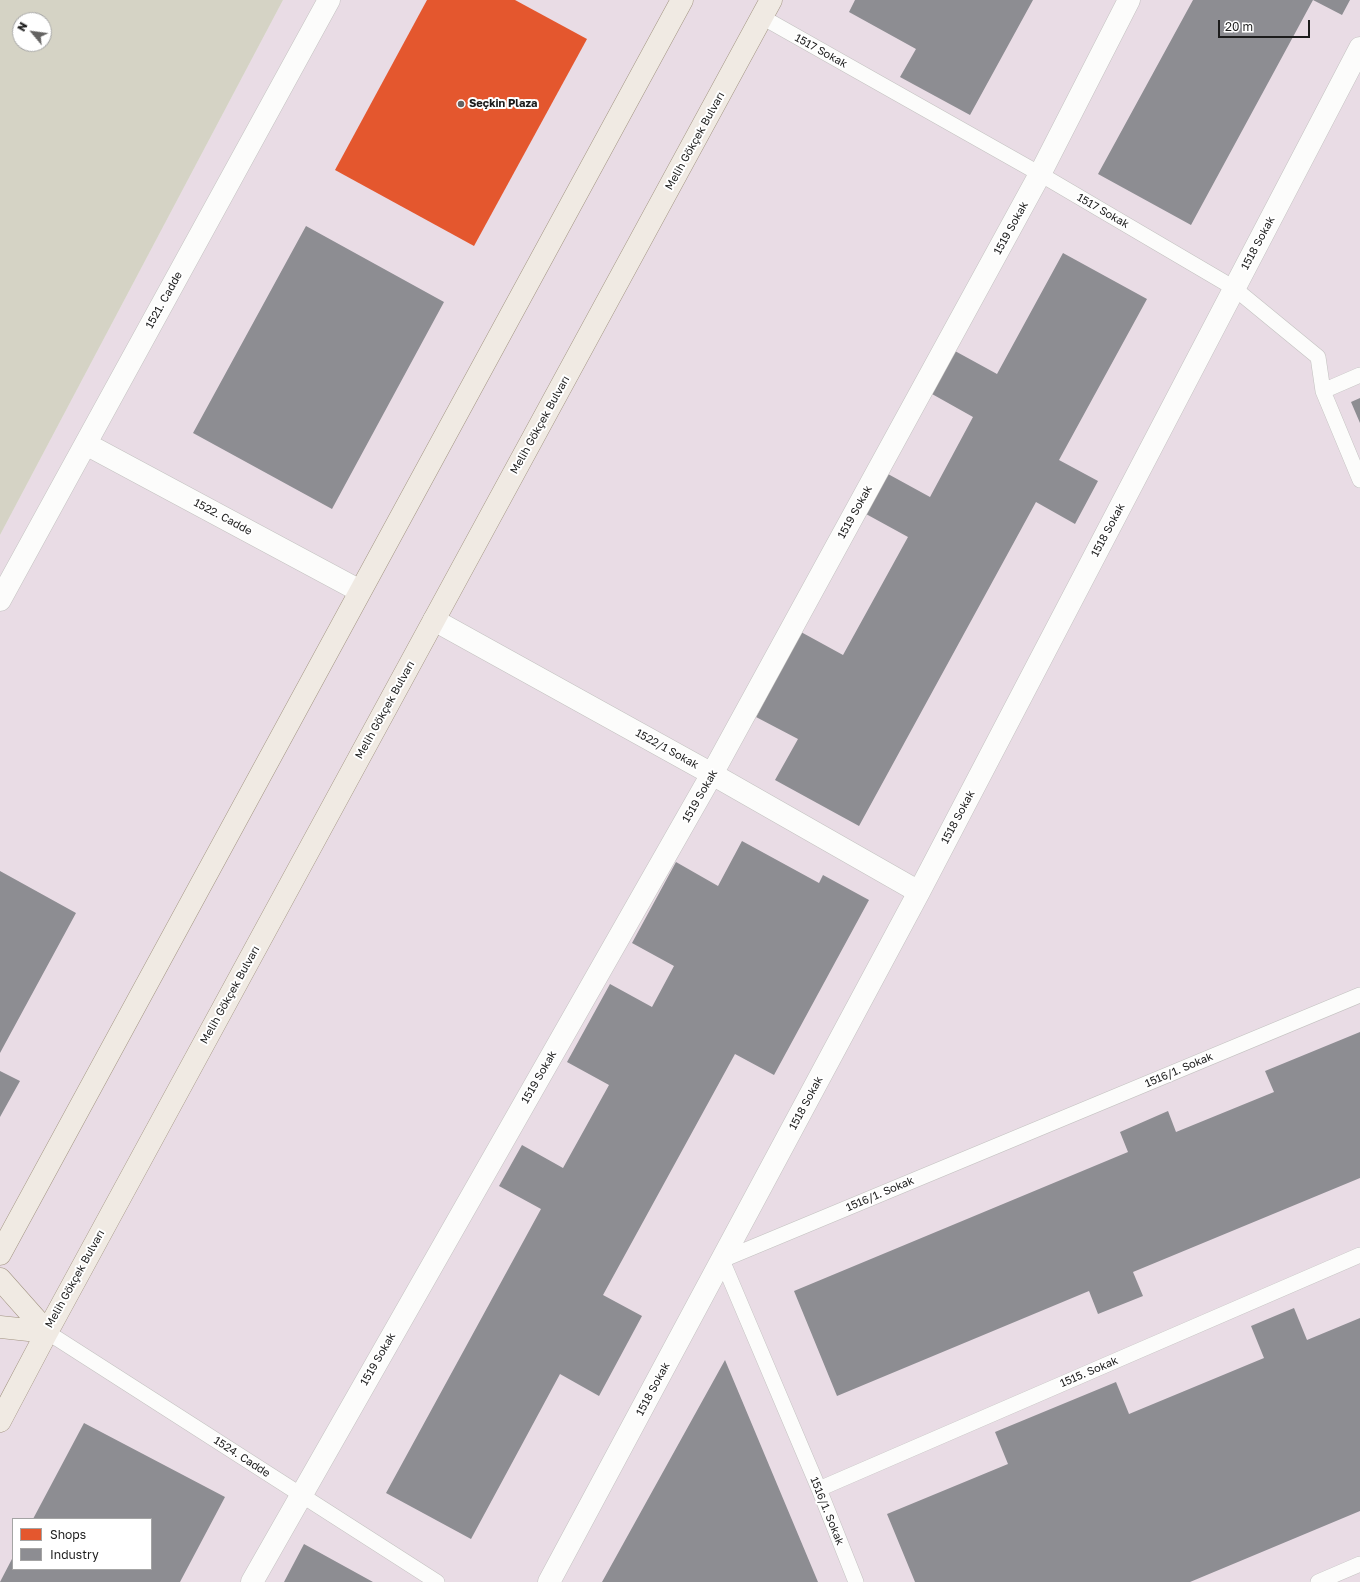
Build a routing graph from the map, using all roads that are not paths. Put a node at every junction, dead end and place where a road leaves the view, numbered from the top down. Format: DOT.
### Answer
graph roads {
  1 [pos="329,0"];
  2 [pos="682,0"];
  3 [pos="1129,0"];
  4 [pos="767,9"];
  5 [pos="1360,48"];
  6 [pos="1040,174"];
  7 [pos="1234,288"];
  8 [pos="1360,375"];
  9 [pos="1323,391"];
  10 [pos="86,444"];
  11 [pos="1360,480"];
  12 [pos="360,591"];
  13 [pos="0,600"];
  14 [pos="434,620"];
  15 [pos="712,774"];
  16 [pos="919,892"];
  17 [pos="1360,995"];
  18 [pos="0,1254"];
  19 [pos="1360,1255"];
  20 [pos="722,1260"];
  21 [pos="0,1279"];
  22 [pos="0,1327"];
  23 [pos="46,1332"];
  24 [pos="0,1421"];
  25 [pos="819,1489"];
  26 [pos="301,1494"];
  27 [pos="1360,1564"];
  28 [pos="252,1582"];
  29 [pos="437,1582"];
  30 [pos="549,1582"];
  31 [pos="856,1582"];
  32 [pos="1318,1582"];
  1 -- 10 [label="street, 1521. Cadde"];
  2 -- 12 [label="main road"];
  3 -- 6 [label="street, 1519 Sokak"];
  4 -- 6 [label="lane, 1517 Sokak"];
  4 -- 14 [label="main road, Melih Gökçek Bulvarı"];
  5 -- 7 [label="street, 1518 Sokak"];
  6 -- 7 [label="lane, 1517 Sokak"];
  6 -- 15 [label="street, 1519 Sokak"];
  7 -- 9 [label="lane, 1517 Sokak"];
  7 -- 16 [label="street, 1518 Sokak"];
  8 -- 9 [label="lane"];
  9 -- 11 [label="lane, 1517 Sokak"];
  10 -- 12 [label="street, 1522. Cadde"];
  10 -- 13 [label="street, 1521. Cadde"];
  12 -- 18 [label="main road"];
  14 -- 15 [label="street, 1522/1 Sokak"];
  14 -- 23 [label="main road, Melih Gökçek Bulvarı"];
  15 -- 16 [label="street, 1522/1 Sokak"];
  15 -- 26 [label="street, 1519 Sokak"];
  16 -- 20 [label="street, 1518 Sokak"];
  17 -- 20 [label="lane, 1516/1. Sokak"];
  19 -- 25 [label="lane, 1515. Sokak"];
  20 -- 25 [label="lane, 1516/1. Sokak"];
  20 -- 30 [label="street, 1518 Sokak"];
  21 -- 23 [label="main road"];
  22 -- 23 [label="main road"];
  23 -- 24 [label="main road, Melih Gökçek Bulvarı"];
  23 -- 26 [label="lane, 1524. Cadde"];
  25 -- 31 [label="lane, 1516/1. Sokak"];
  26 -- 28 [label="street, 1519 Sokak"];
  26 -- 29 [label="lane, 1524. Cadde"];
  27 -- 32 [label="lane"];
}
